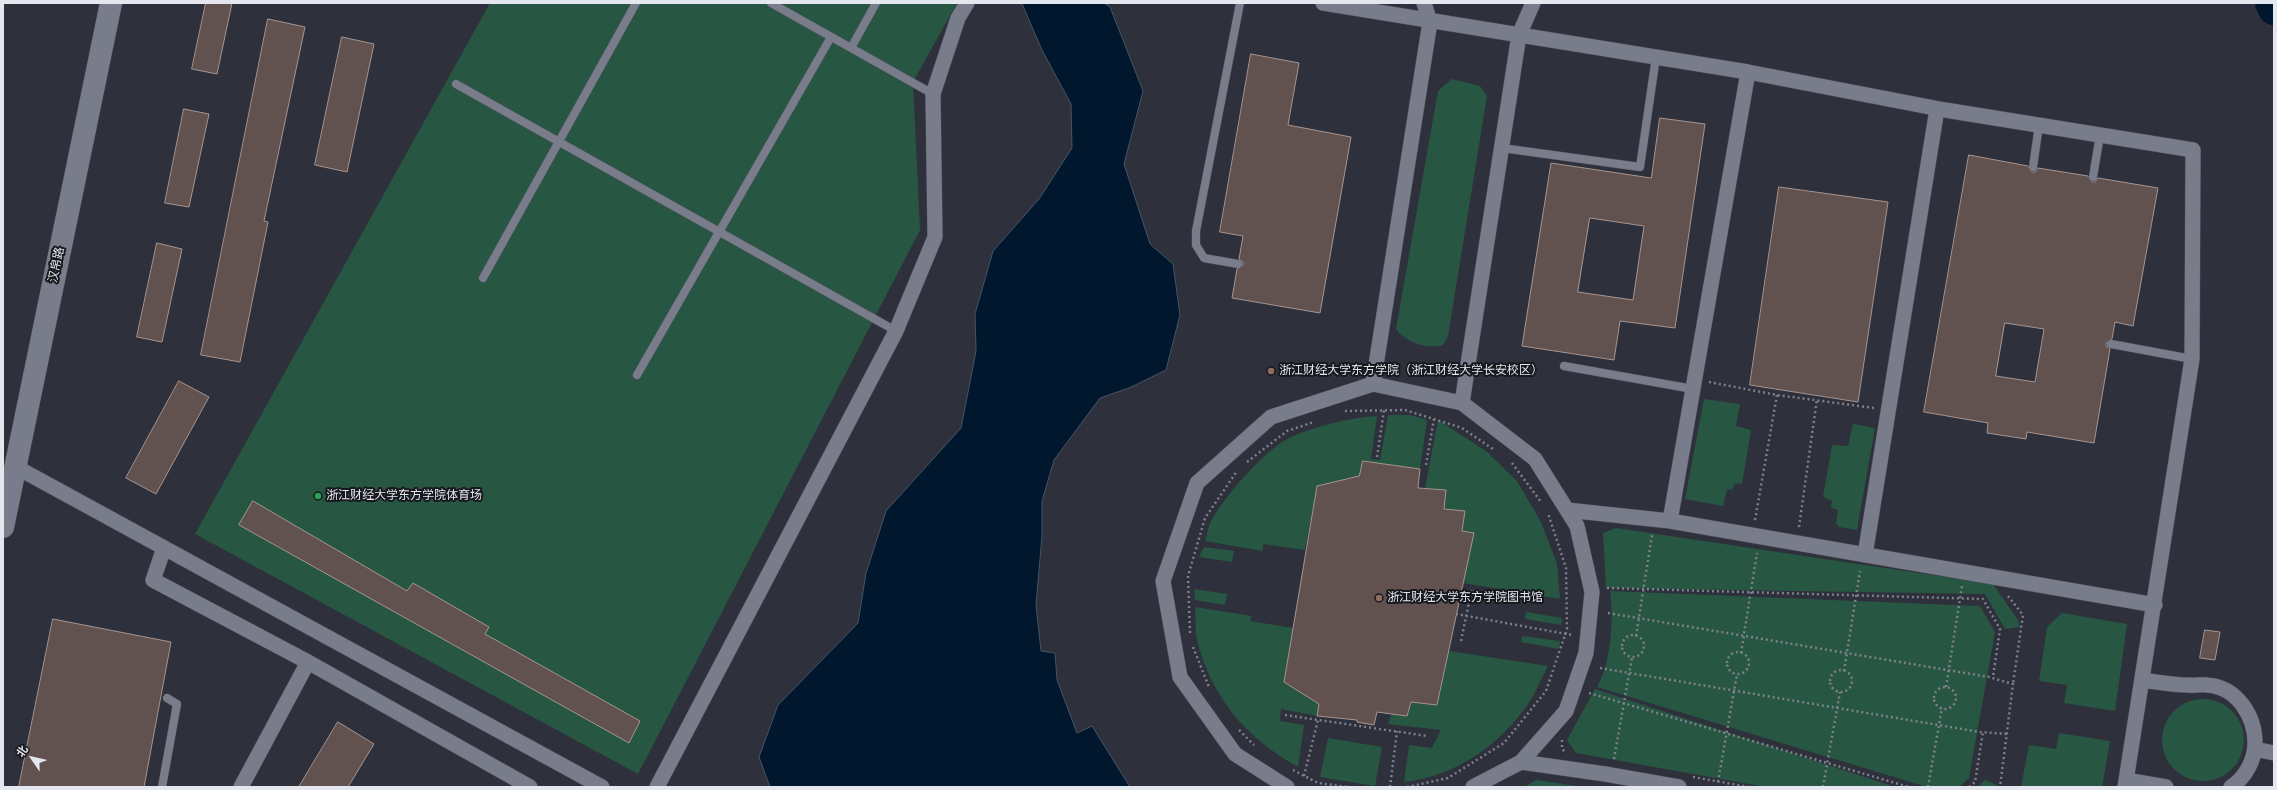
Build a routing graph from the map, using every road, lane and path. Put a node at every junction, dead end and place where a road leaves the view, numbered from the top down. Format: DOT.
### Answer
graph roads {
  1 [pos="111,3"];
  2 [pos="636,3"];
  3 [pos="771,3"];
  4 [pos="876,3"];
  5 [pos="967,3"];
  6 [pos="1240,3"];
  7 [pos="1323,3"];
  8 [pos="1424,3"];
  9 [pos="1533,3"];
  10 [pos="1430,22"];
  11 [pos="1519,35"];
  12 [pos="831,37"];
  13 [pos="851,48"];
  14 [pos="1656,57"];
  15 [pos="1748,72"];
  16 [pos="456,84"];
  17 [pos="933,94"];
  18 [pos="1937,109"];
  19 [pos="2039,125"];
  20 [pos="2100,135"];
  21 [pos="559,142"];
  22 [pos="1502,148"];
  23 [pos="2033,167"];
  24 [pos="2093,177"];
  25 [pos="719,232"];
  26 [pos="1238,264"];
  27 [pos="483,278"];
  28 [pos="896,331"];
  29 [pos="2111,344"];
  30 [pos="2192,359"];
  31 [pos="1564,366"];
  32 [pos="637,375"];
  33 [pos="1373,384"];
  34 [pos="1699,385"];
  35 [pos="1777,395"];
  36 [pos="1817,399"];
  37 [pos="1462,404"];
  38 [pos="1384,410"];
  39 [pos="1888,410"];
  40 [pos="1344,411"];
  41 [pos="1434,419"];
  42 [pos="1316,421"];
  43 [pos="1499,454"];
  44 [pos="1377,457"];
  45 [pos="1511,462"];
  46 [pos="1245,464"];
  47 [pos="1426,465"];
  48 [pos="16,467"];
  49 [pos="1239,468"];
  50 [pos="1543,505"];
  51 [pos="1567,510"];
  52 [pos="1547,511"];
  53 [pos="1670,521"];
  54 [pos="3,527"];
  55 [pos="1653,528"];
  56 [pos="1752,536"];
  57 [pos="1796,543"];
  58 [pos="164,548"];
  59 [pos="1862,561"];
  60 [pos="1964,572"];
  61 [pos="1472,588"];
  62 [pos="1643,589"];
  63 [pos="1606,592"];
  64 [pos="1751,592"];
  65 [pos="2005,592"];
  66 [pos="1856,595"];
  67 [pos="1960,598"];
  68 [pos="2155,605"];
  69 [pos="1607,606"];
  70 [pos="1608,613"];
  71 [pos="1456,614"];
  72 [pos="1466,616"];
  73 [pos="1638,618"];
  74 [pos="1607,620"];
  75 [pos="1565,633"];
  76 [pos="1190,635"];
  77 [pos="1636,636"];
  78 [pos="1744,636"];
  79 [pos="1461,641"];
  80 [pos="1191,642"];
  81 [pos="1741,653"];
  82 [pos="1847,653"];
  83 [pos="1632,657"];
  84 [pos="308,662"];
  85 [pos="1601,662"];
  86 [pos="1600,668"];
  87 [pos="1949,670"];
  88 [pos="1844,671"];
  89 [pos="1597,673"];
  90 [pos="1629,673"];
  91 [pos="1737,674"];
  92 [pos="1993,678"];
  93 [pos="2142,680"];
  94 [pos="2013,684"];
  95 [pos="1946,687"];
  96 [pos="1591,689"];
  97 [pos="1210,690"];
  98 [pos="1734,690"];
  99 [pos="1840,692"];
  100 [pos="1589,693"];
  101 [pos="1586,697"];
  102 [pos="167,698"];
  103 [pos="1624,704"];
  104 [pos="1838,708"];
  105 [pos="1942,708"];
  106 [pos="1284,715"];
  107 [pos="1318,720"];
  108 [pos="1235,725"];
  109 [pos="1939,725"];
  110 [pos="1397,731"];
  111 [pos="1983,732"];
  112 [pos="1564,734"];
  113 [pos="1726,734"];
  114 [pos="2007,734"];
  115 [pos="1428,736"];
  116 [pos="1255,747"];
  117 [pos="2265,751"];
  118 [pos="1567,755"];
  119 [pos="1521,762"];
  120 [pos="1828,763"];
  121 [pos="1613,764"];
  122 [pos="1292,769"];
  123 [pos="1304,776"];
  124 [pos="1683,782"];
  125 [pos="1718,782"];
  126 [pos="2126,783"];
  127 [pos="162,787"];
  128 [pos="242,787"];
  129 [pos="530,787"];
  130 [pos="602,787"];
  131 [pos="657,787"];
  132 [pos="1287,787"];
  133 [pos="1348,787"];
  134 [pos="1390,787"];
  135 [pos="1407,787"];
  136 [pos="1473,787"];
  137 [pos="1749,787"];
  138 [pos="1823,787"];
  139 [pos="1910,787"];
  140 [pos="1928,787"];
  141 [pos="1969,787"];
  142 [pos="2000,787"];
  143 [pos="2166,787"];
  144 [pos="2231,787"];
  1 -- 48 [label="street, 汉帛路"];
  2 -- 21 [label="lane"];
  3 -- 12 [label="lane"];
  4 -- 13 [label="lane"];
  5 -- 17 [label="street"];
  6 -- 26 [label="lane"];
  7 -- 10 [label="street"];
  8 -- 10 [label="street"];
  9 -- 11 [label="street"];
  10 -- 11 [label="street"];
  10 -- 33 [label="street"];
  11 -- 14 [label="street"];
  11 -- 22 [label="street"];
  12 -- 13 [label="lane"];
  12 -- 25 [label="lane"];
  13 -- 17 [label="lane"];
  14 -- 15 [label="street"];
  14 -- 22 [label="lane"];
  15 -- 18 [label="street"];
  15 -- 34 [label="street"];
  16 -- 21 [label="lane"];
  17 -- 28 [label="street"];
  18 -- 19 [label="street"];
  18 -- 39 [label="street"];
  19 -- 20 [label="street"];
  19 -- 23 [label="lane"];
  20 -- 24 [label="lane"];
  20 -- 30 [label="street"];
  21 -- 25 [label="lane"];
  21 -- 27 [label="lane"];
  22 -- 37 [label="street"];
  25 -- 28 [label="lane"];
  25 -- 32 [label="lane"];
  28 -- 131 [label="street"];
  29 -- 30 [label="lane"];
  30 -- 68 [label="street"];
  31 -- 34 [label="lane"];
  33 -- 37 [label="street"];
  33 -- 132 [label="street"];
  34 -- 35 [label="path"];
  34 -- 53 [label="street"];
  35 -- 36 [label="path"];
  35 -- 56 [label="path"];
  36 -- 39 [label="path"];
  36 -- 57 [label="path"];
  37 -- 51 [label="street"];
  38 -- 40 [label="path"];
  38 -- 41 [label="path"];
  38 -- 44 [label="path"];
  39 -- 59 [label="street"];
  41 -- 43 [label="path"];
  41 -- 47 [label="path"];
  42 -- 46 [label="path"];
  45 -- 50 [label="path"];
  48 -- 54 [label="street, 汉帛路"];
  48 -- 58 [label="street"];
  49 -- 76 [label="path"];
  51 -- 53 [label="street"];
  51 -- 119 [label="street"];
  52 -- 75 [label="path"];
  53 -- 56 [label="street"];
  55 -- 62 [label="path"];
  56 -- 57 [label="street"];
  56 -- 64 [label="path"];
  57 -- 59 [label="street"];
  58 -- 84 [label="street"];
  58 -- 130 [label="street"];
  59 -- 60 [label="street"];
  59 -- 66 [label="path"];
  60 -- 67 [label="path"];
  60 -- 68 [label="street"];
  61 -- 72 [label="path"];
  62 -- 63 [label="path"];
  62 -- 64 [label="path"];
  62 -- 73 [label="path"];
  64 -- 66 [label="path"];
  64 -- 78 [label="path"];
  65 -- 94 [label="path"];
  66 -- 67 [label="path"];
  66 -- 82 [label="path"];
  67 -- 87 [label="path"];
  67 -- 92 [label="path"];
  68 -- 93 [label="street"];
  69 -- 70 [label="path"];
  70 -- 73 [label="path"];
  70 -- 74 [label="path"];
  71 -- 72 [label="path"];
  72 -- 75 [label="path"];
  72 -- 79 [label="path"];
  73 -- 77 [label="path"];
  73 -- 78 [label="path"];
  75 -- 135 [label="path"];
  77 -- 83 [label="path"];
  77 -- 83 [label="path"];
  78 -- 81 [label="path"];
  78 -- 82 [label="path"];
  80 -- 97 [label="path"];
  81 -- 91 [label="path"];
  81 -- 91 [label="path"];
  82 -- 87 [label="path"];
  82 -- 88 [label="path"];
  83 -- 90 [label="path"];
  84 -- 128 [label="street"];
  84 -- 129 [label="street"];
  85 -- 86 [label="path"];
  86 -- 89 [label="path"];
  86 -- 90 [label="path"];
  87 -- 92 [label="path"];
  87 -- 95 [label="path"];
  88 -- 99 [label="path"];
  88 -- 99 [label="path"];
  90 -- 98 [label="path"];
  90 -- 103 [label="path"];
  91 -- 98 [label="path"];
  92 -- 94 [label="path"];
  93 -- 117 [label="street"];
  93 -- 126 [label="street"];
  94 -- 114 [label="path"];
  95 -- 105 [label="path"];
  95 -- 105 [label="path"];
  96 -- 100 [label="path"];
  98 -- 104 [label="path"];
  98 -- 113 [label="path"];
  99 -- 104 [label="path"];
  100 -- 101 [label="path"];
  100 -- 103 [label="path"];
  102 -- 127 [label="lane"];
  103 -- 113 [label="path"];
  103 -- 121 [label="path"];
  104 -- 109 [label="path"];
  104 -- 120 [label="path"];
  105 -- 109 [label="path"];
  106 -- 107 [label="path"];
  107 -- 110 [label="path"];
  107 -- 123 [label="path"];
  108 -- 116 [label="path"];
  109 -- 111 [label="path"];
  109 -- 140 [label="path"];
  110 -- 115 [label="path"];
  110 -- 134 [label="path"];
  111 -- 114 [label="path"];
  111 -- 141 [label="path"];
  112 -- 118 [label="path"];
  113 -- 120 [label="path"];
  113 -- 125 [label="path"];
  114 -- 142 [label="path"];
  117 -- 144 [label="street"];
  119 -- 124 [label="street"];
  119 -- 136 [label="street"];
  120 -- 138 [label="path"];
  120 -- 139 [label="path"];
  122 -- 123 [label="path"];
  123 -- 133 [label="path"];
  124 -- 125 [label="path"];
  125 -- 137 [label="path"];
  126 -- 143 [label="street"];
}
